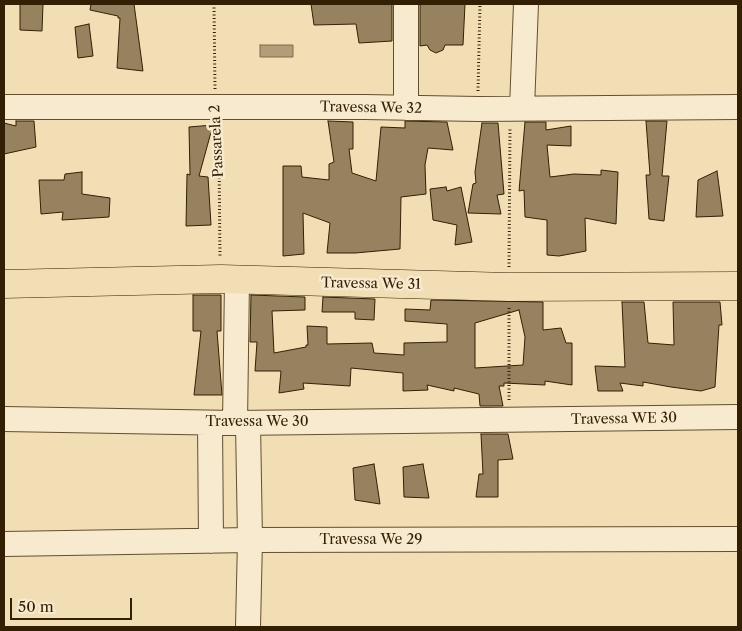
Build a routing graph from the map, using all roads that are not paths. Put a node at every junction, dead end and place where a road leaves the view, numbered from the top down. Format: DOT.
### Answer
graph roads {
  1 [pos="406,4"];
  2 [pos="526,4"];
  3 [pos="4,107"];
  4 [pos="738,107"];
  5 [pos="406,108"];
  6 [pos="516,108"];
  7 [pos="229,280"];
  8 [pos="4,284"];
  9 [pos="738,286"];
  10 [pos="738,418"];
  11 [pos="4,419"];
  12 [pos="509,420"];
  13 [pos="210,423"];
  14 [pos="242,423"];
  15 [pos="738,539"];
  16 [pos="250,540"];
  17 [pos="211,541"];
  18 [pos="4,544"];
  19 [pos="248,627"];
  1 -- 5 [label="street"];
  2 -- 6 [label="street"];
  3 -- 5 [label="street, Travessa We 32"];
  4 -- 6 [label="street, Travessa We 32"];
  5 -- 6 [label="street, Travessa We 32"];
  7 -- 8 [label="main road, Travessa We 31"];
  7 -- 9 [label="main road, Travessa We 31"];
  7 -- 14 [label="street"];
  10 -- 12 [label="street, Travessa WE 30"];
  11 -- 13 [label="street, Travessa We 30"];
  12 -- 14 [label="street, Travessa We 30"];
  13 -- 14 [label="street, Travessa We 30"];
  13 -- 17 [label="street"];
  14 -- 16 [label="street"];
  15 -- 16 [label="street, Travessa We 29"];
  16 -- 17 [label="street, Travessa We 29"];
  16 -- 19 [label="street"];
  17 -- 18 [label="street, Travessa We 29"];
}
